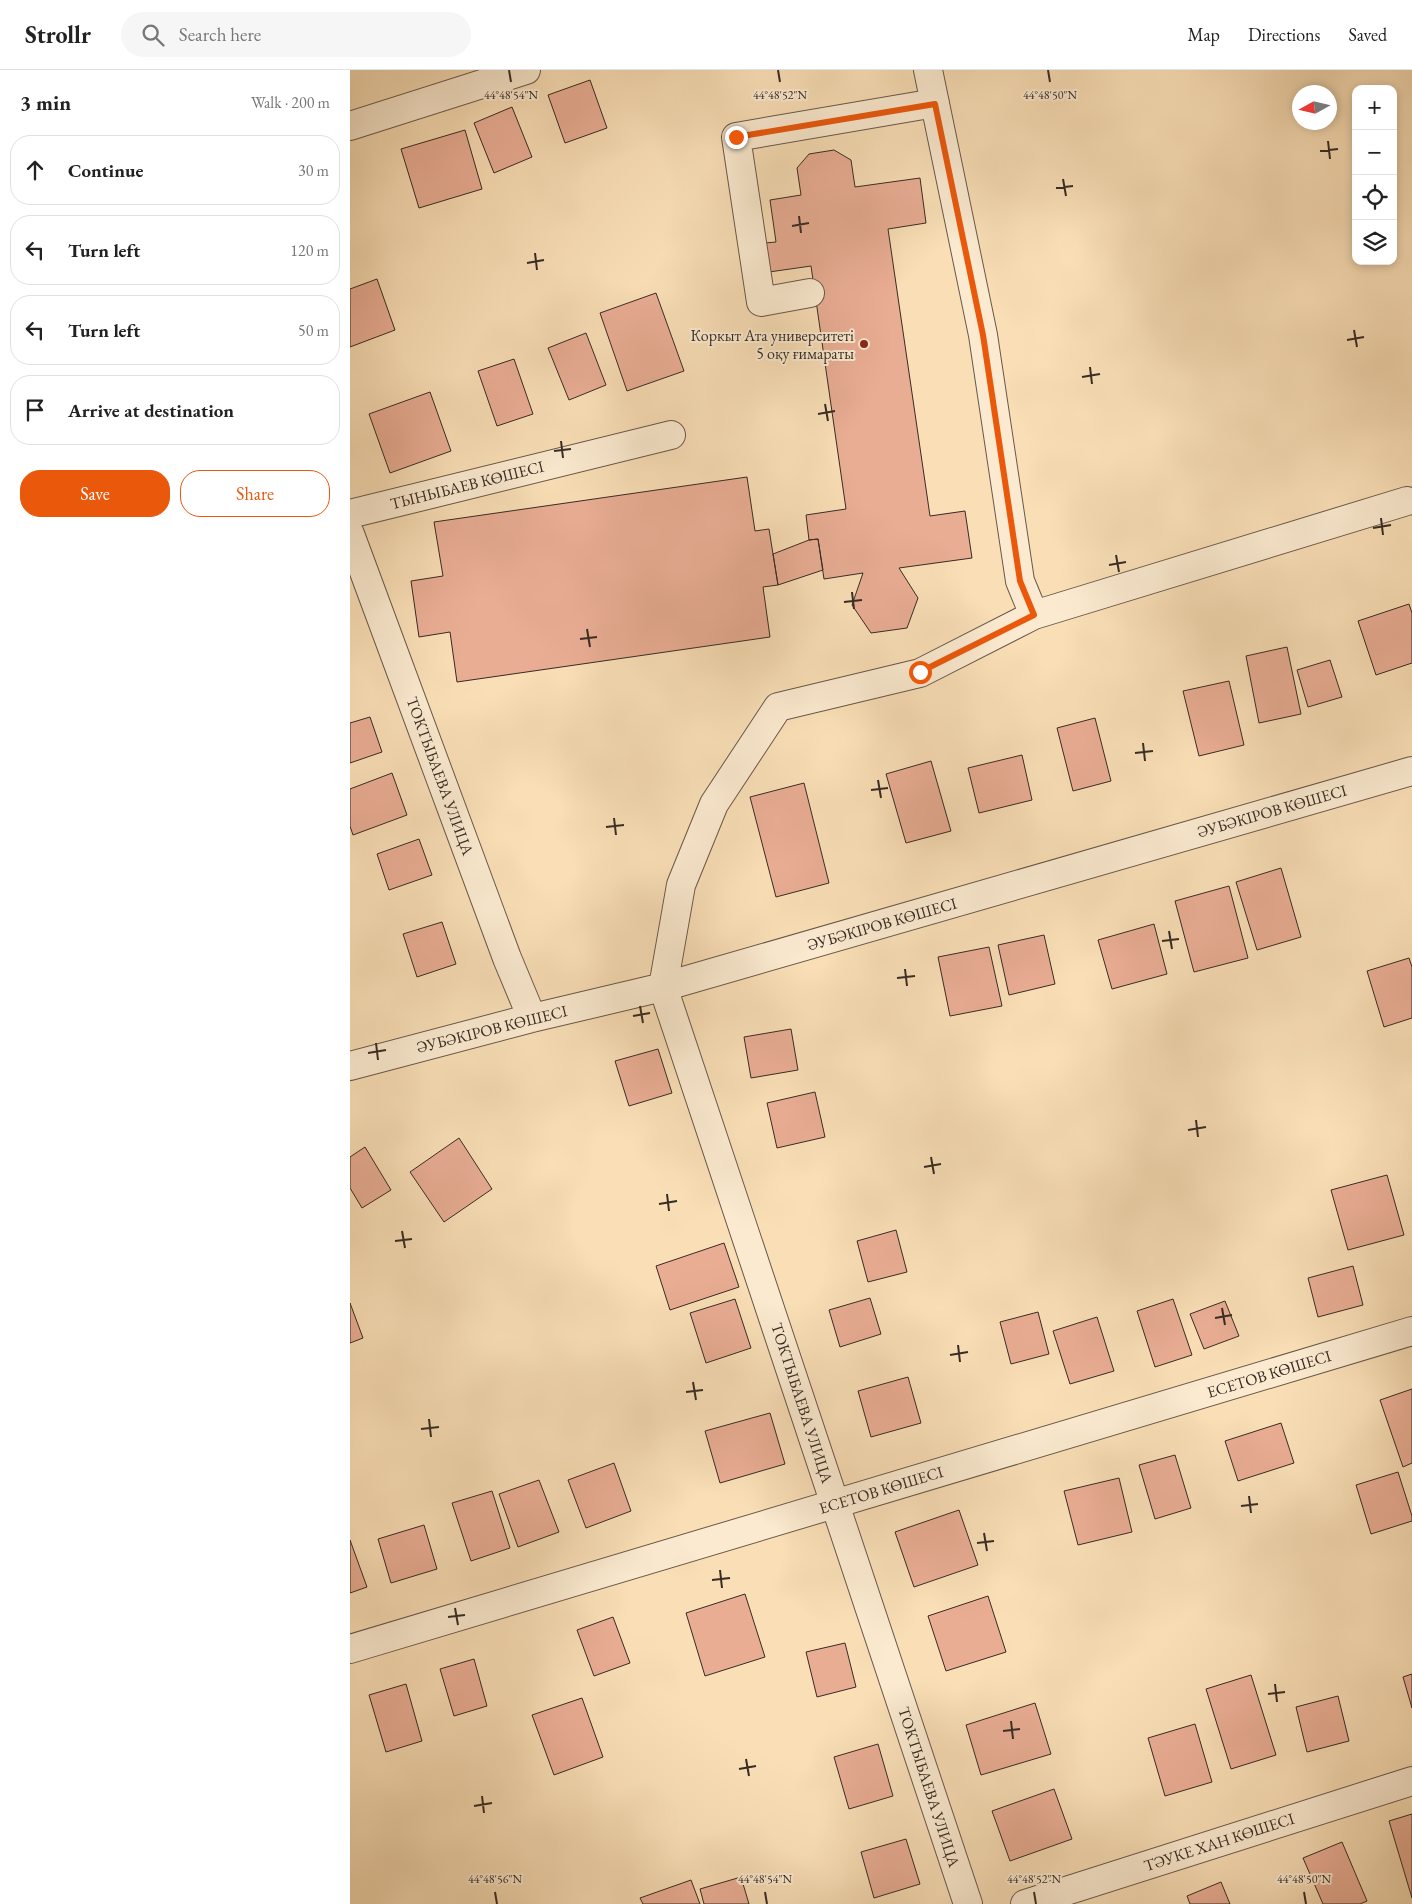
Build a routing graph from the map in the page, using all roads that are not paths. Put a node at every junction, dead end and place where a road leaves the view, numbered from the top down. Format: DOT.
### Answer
graph roads {
  1 [pos="526,70"];
  2 [pos="928,70"];
  3 [pos="935,104"];
  4 [pos="350,126"];
  5 [pos="810,293"];
  6 [pos="671,435"];
  7 [pos="1407,501"];
  8 [pos="350,514"];
  9 [pos="350,534"];
  10 [pos="1034,615"];
  11 [pos="1412,771"];
  12 [pos="664,987"];
  13 [pos="532,1018"];
  14 [pos="350,1066"];
  15 [pos="1412,1331"];
  16 [pos="835,1504"];
  17 [pos="350,1649"];
  18 [pos="1412,1781"];
  19 [pos="968,1904"];
  20 [pos="1025,1904"];
  1 -- 4 [label="street"];
  2 -- 3 [label="street"];
  3 -- 5 [label="street"];
  3 -- 10 [label="street"];
  6 -- 8 [label="street, ТЫНЫБАЕВ КӨШЕСІ"];
  7 -- 10 [label="street"];
  9 -- 13 [label="street, ТОКТЫБАЕВА УЛИЦА"];
  10 -- 12 [label="street"];
  11 -- 12 [label="street, ӘУБӘКІРОВ КӨШЕСІ"];
  12 -- 13 [label="street, ӘУБӘКІРОВ КӨШЕСІ"];
  12 -- 16 [label="street, ТОКТЫБАЕВА УЛИЦА"];
  13 -- 14 [label="street, ӘУБӘКІРОВ КӨШЕСІ"];
  15 -- 16 [label="street, ЕСЕТОВ КӨШЕСІ"];
  16 -- 17 [label="street, ЕСЕТОВ КӨШЕСІ"];
  16 -- 19 [label="street, ТОКТЫБАЕВА УЛИЦА"];
  18 -- 20 [label="street, ТӘУКЕ ХАН КӨШЕСІ"];
}
